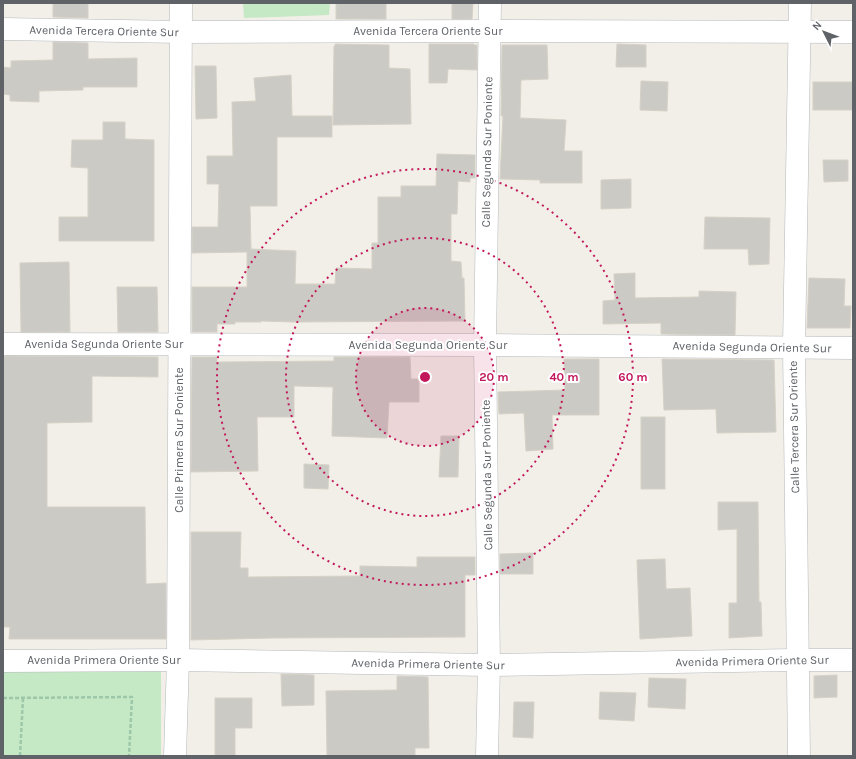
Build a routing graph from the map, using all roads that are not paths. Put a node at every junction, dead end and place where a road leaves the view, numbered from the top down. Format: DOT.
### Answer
graph roads {
  1 [pos="181,3"];
  2 [pos="490,3"];
  3 [pos="800,3"];
  4 [pos="3,29"];
  5 [pos="489,30"];
  6 [pos="181,32"];
  7 [pos="799,32"];
  8 [pos="853,32"];
  9 [pos="3,344"];
  10 [pos="179,344"];
  11 [pos="485,345"];
  12 [pos="794,347"];
  13 [pos="853,348"];
  14 [pos="178,660"];
  15 [pos="797,660"];
  16 [pos="853,660"];
  17 [pos="3,661"];
  18 [pos="489,665"];
  19 [pos="175,756"];
  20 [pos="487,756"];
  21 [pos="799,756"];
  1 -- 6 [label="street, Calle Primera Sur Poniente"];
  2 -- 5 [label="street, Calle Segunda Sur Poniente"];
  3 -- 7 [label="street, Calle Tercera Sur Oriente"];
  4 -- 6 [label="street, Avenida Tercera Oriente Sur"];
  5 -- 6 [label="street, Avenida Tercera Oriente Sur"];
  5 -- 7 [label="street, Avenida Tercera Oriente Sur"];
  5 -- 11 [label="street, Calle Segunda Sur Poniente"];
  6 -- 10 [label="street, Calle Primera Sur Poniente"];
  7 -- 8 [label="street, Avenida Tercera Oriente Sur"];
  7 -- 12 [label="street, Calle Tercera Sur Oriente"];
  9 -- 10 [label="street, Avenida Segunda Oriente Sur"];
  10 -- 11 [label="street, Avenida Segunda Oriente Sur"];
  10 -- 14 [label="street, Calle Primera Sur Poniente"];
  11 -- 12 [label="street, Avenida Segunda Oriente Sur"];
  11 -- 18 [label="street, Calle Segunda Sur Poniente"];
  12 -- 13 [label="street, Avenida Segunda Oriente Sur"];
  12 -- 15 [label="street, Calle Tercera Sur Oriente"];
  14 -- 17 [label="street, Avenida Primera Oriente Sur"];
  14 -- 18 [label="street, Avenida Primera Oriente Sur"];
  14 -- 19 [label="street, Calle Primera Sur Poniente"];
  15 -- 16 [label="street, Avenida Primera Oriente Sur"];
  15 -- 18 [label="street, Avenida Primera Oriente Sur"];
  15 -- 21 [label="street, Calle Tercera Sur Oriente"];
  18 -- 20 [label="street, Calle Segunda Sur Poniente"];
}
